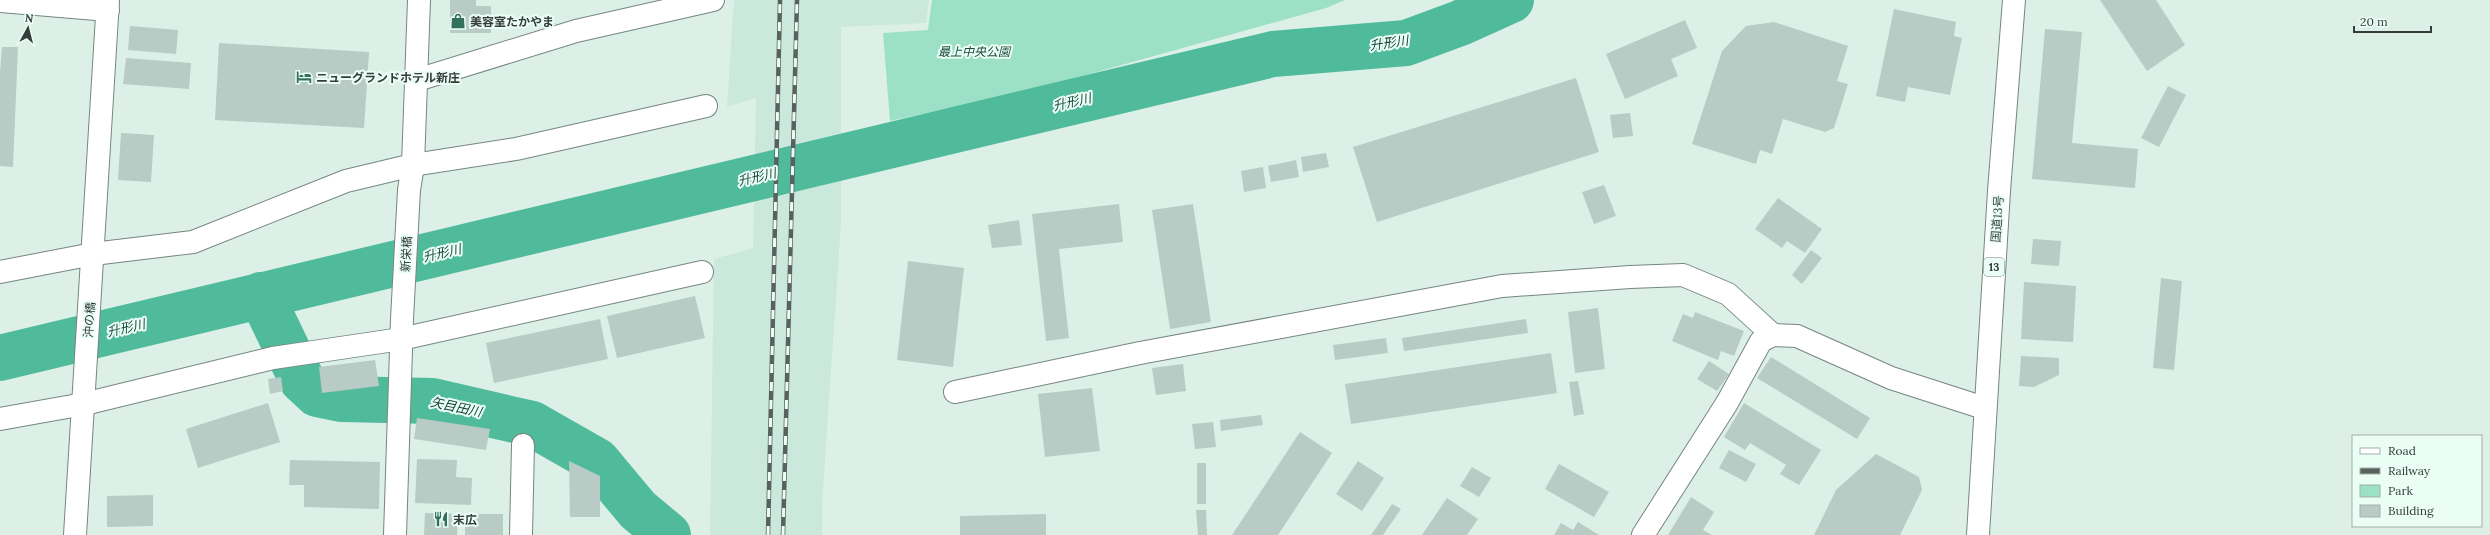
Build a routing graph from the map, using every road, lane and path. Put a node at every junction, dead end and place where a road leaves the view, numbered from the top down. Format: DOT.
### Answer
graph roads {
  1 [pos="419,0"];
  2 [pos="713,0"];
  3 [pos="2014,0"];
  4 [pos="0,1"];
  5 [pos="108,5"];
  6 [pos="417,80"];
  7 [pos="706,106"];
  8 [pos="413,165"];
  9 [pos="93,254"];
  10 [pos="0,272"];
  11 [pos="702,272"];
  12 [pos="402,329"];
  13 [pos="1773,335"];
  14 [pos="955,392"];
  15 [pos="85,395"];
  16 [pos="1984,408"];
  17 [pos="0,419"];
  18 [pos="524,445"];
  19 [pos="75,535"];
  20 [pos="395,535"];
  21 [pos="521,535"];
  22 [pos="1643,535"];
  23 [pos="1978,535"];
  1 -- 6 [label="main road, 新栄橋"];
  2 -- 6 [label="main road"];
  3 -- 16 [label="main road, 国道13号 / 13"];
  4 -- 5 [label="main road"];
  5 -- 9 [label="main road, 沖の橋"];
  6 -- 8 [label="main road, 新栄橋"];
  7 -- 8 [label="main road"];
  8 -- 9 [label="main road"];
  8 -- 12 [label="main road, 新栄橋"];
  9 -- 10 [label="main road"];
  9 -- 15 [label="main road, 沖の橋"];
  11 -- 12 [label="main road"];
  12 -- 15 [label="main road"];
  12 -- 20 [label="main road, 新栄橋"];
  13 -- 14 [label="main road"];
  13 -- 16 [label="main road"];
  13 -- 22 [label="main road"];
  15 -- 17 [label="main road"];
  15 -- 19 [label="main road, 沖の橋"];
  16 -- 23 [label="main road, 国道13号 / 13"];
  18 -- 21 [label="main road"];
}
